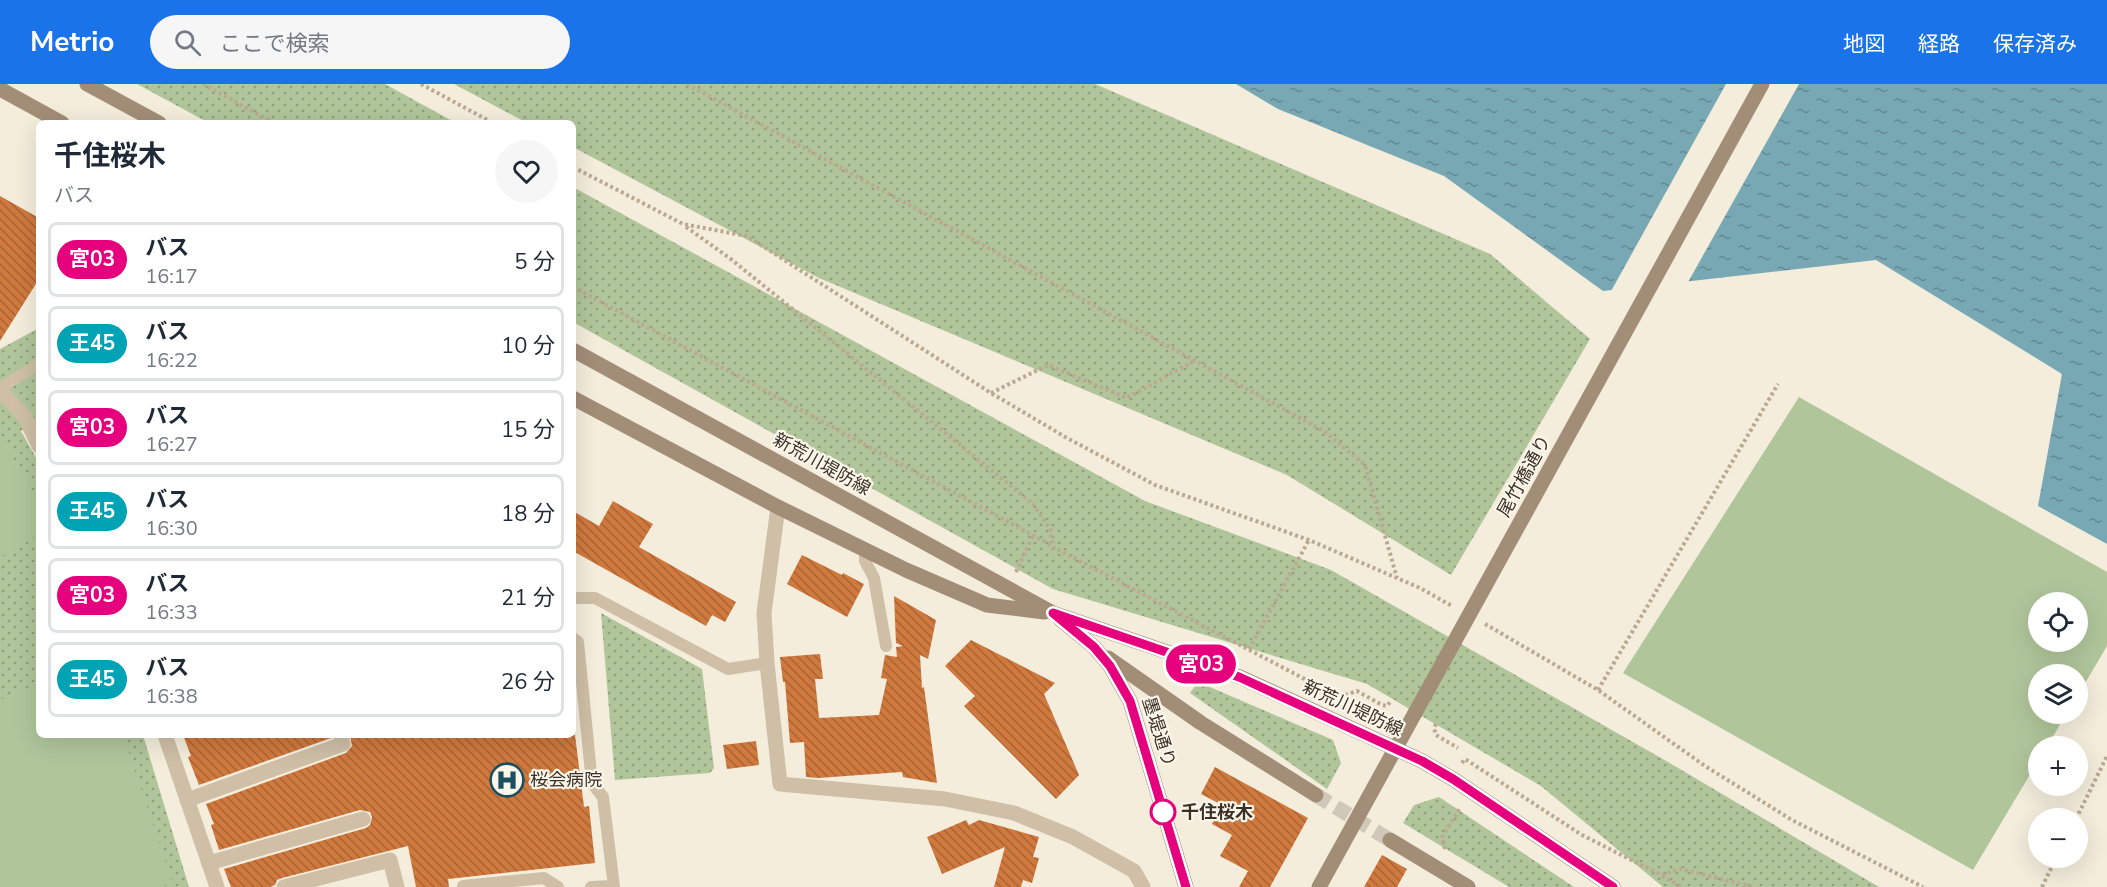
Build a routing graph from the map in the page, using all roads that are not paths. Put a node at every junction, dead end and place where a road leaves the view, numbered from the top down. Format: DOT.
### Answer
graph roads {
  1 [pos="87,84"];
  2 [pos="1762,84"];
  3 [pos="0,89"];
  4 [pos="57,120"];
  5 [pos="153,120"];
  6 [pos="576,352"];
  7 [pos="36,366"];
  8 [pos="0,389"];
  9 [pos="576,400"];
  10 [pos="36,440"];
  11 [pos="778,507"];
  12 [pos="865,551"];
  13 [pos="576,598"];
  14 [pos="1053,613"];
  15 [pos="576,640"];
  16 [pos="886,646"];
  17 [pos="1094,647"];
  18 [pos="767,663"];
  19 [pos="166,738"];
  20 [pos="341,738"];
  21 [pos="1395,748"];
  22 [pos="1316,795"];
  23 [pos="187,800"];
  24 [pos="363,819"];
  25 [pos="1390,840"];
  26 [pos="209,863"];
  27 [pos="462,886"];
  28 [pos="613,886"];
  29 [pos="218,887"];
  30 [pos="284,887"];
  31 [pos="397,887"];
  32 [pos="558,887"];
  33 [pos="591,887"];
  34 [pos="1143,887"];
  35 [pos="1186,887"];
  36 [pos="1319,887"];
  37 [pos="1468,887"];
  38 [pos="1613,887"];
  1 -- 5 [label="main road"];
  2 -- 21 [label="main road, 尾竹橋通り, bridge"];
  3 -- 4 [label="main road"];
  6 -- 14 [label="main road, 新荒川堤防線"];
  7 -- 8 [label="lane"];
  8 -- 10 [label="street"];
  9 -- 11 [label="main road, 新荒川堤防線"];
  11 -- 12 [label="main road, 新荒川堤防線"];
  11 -- 18 [label="street"];
  12 -- 14 [label="main road, 新荒川堤防線"];
  12 -- 16 [label="lane"];
  13 -- 18 [label="lane"];
  14 -- 17 [label="main road, 墨堤通り"];
  14 -- 21 [label="main road, 新荒川堤防線"];
  15 -- 28 [label="lane"];
  17 -- 22 [label="main road"];
  17 -- 35 [label="main road, 墨堤通り"];
  18 -- 34 [label="street"];
  19 -- 23 [label="street"];
  20 -- 23 [label="street"];
  21 -- 36 [label="main road, 尾竹橋通り"];
  21 -- 38 [label="main road, 新荒川堤防線"];
  23 -- 26 [label="street"];
  24 -- 26 [label="street"];
  25 -- 37 [label="main road"];
  26 -- 29 [label="street"];
  27 -- 32 [label="lane"];
  28 -- 33 [label="lane"];
  30 -- 31 [label="street"];
}
